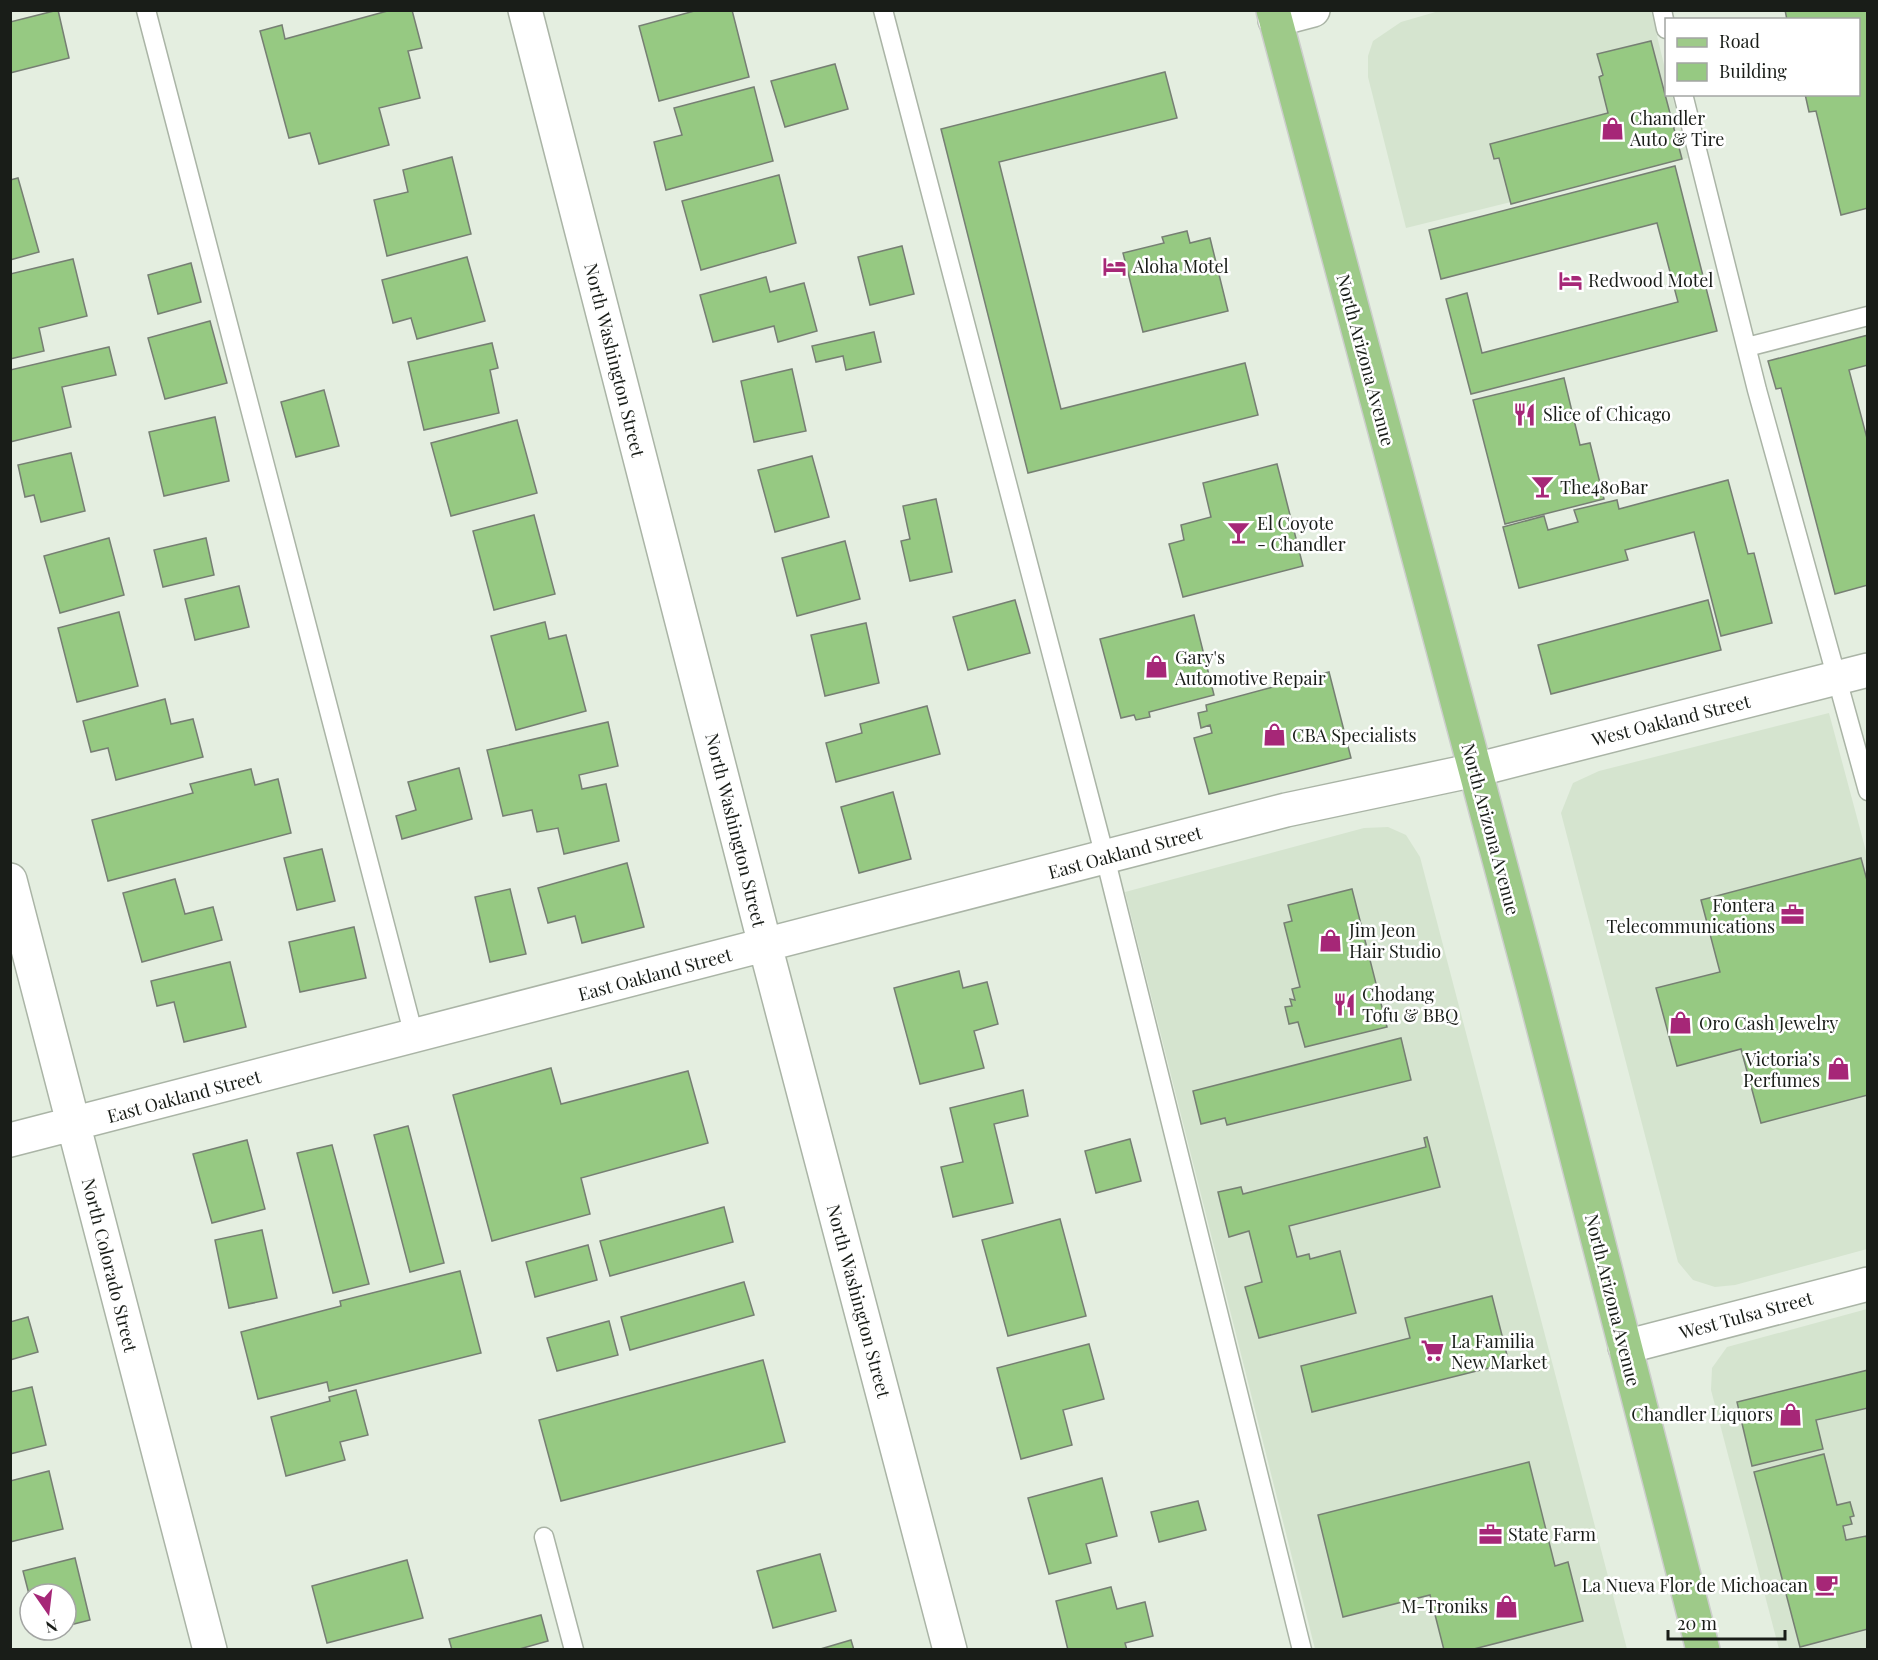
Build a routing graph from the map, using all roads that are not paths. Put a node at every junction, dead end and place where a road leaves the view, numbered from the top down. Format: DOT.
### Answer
graph roads {
  1 [pos="146,10"];
  2 [pos="525,10"];
  3 [pos="883,10"];
  4 [pos="1313,10"];
  5 [pos="1274,15"];
  6 [pos="1684,96"];
  7 [pos="1868,316"];
  8 [pos="1747,347"];
  9 [pos="1868,670"];
  10 [pos="1835,678"];
  11 [pos="1475,770"];
  12 [pos="1868,791"];
  13 [pos="1105,857"];
  14 [pos="10,880"];
  15 [pos="765,945"];
  16 [pos="414,1036"];
  17 [pos="73,1124"];
  18 [pos="10,1140"];
  19 [pos="1868,1284"];
  20 [pos="1625,1347"];
  21 [pos="544,1537"];
  22 [pos="210,1650"];
  23 [pos="574,1650"];
  24 [pos="950,1650"];
  25 [pos="1302,1650"];
  26 [pos="1703,1650"];
  1 -- 16 [label="lane"];
  2 -- 15 [label="street, North Washington Street"];
  3 -- 13 [label="lane"];
  4 -- 5 [label="street"];
  5 -- 11 [label="main road, North Arizona Avenue"];
  6 -- 8 [label="lane"];
  7 -- 8 [label="lane"];
  8 -- 10 [label="lane"];
  9 -- 10 [label="street, West Oakland Street"];
  10 -- 11 [label="street, West Oakland Street"];
  10 -- 12 [label="lane"];
  11 -- 13 [label="street, East Oakland Street"];
  11 -- 20 [label="main road, North Arizona Avenue"];
  13 -- 15 [label="street, East Oakland Street"];
  13 -- 25 [label="lane"];
  14 -- 17 [label="street, North Colorado Street"];
  15 -- 16 [label="street, East Oakland Street"];
  15 -- 24 [label="street, North Washington Street"];
  16 -- 17 [label="street, East Oakland Street"];
  17 -- 18 [label="street, East Oakland Street"];
  17 -- 22 [label="street, North Colorado Street"];
  19 -- 20 [label="street, West Tulsa Street"];
  20 -- 26 [label="main road, North Arizona Avenue"];
  21 -- 23 [label="lane"];
}
